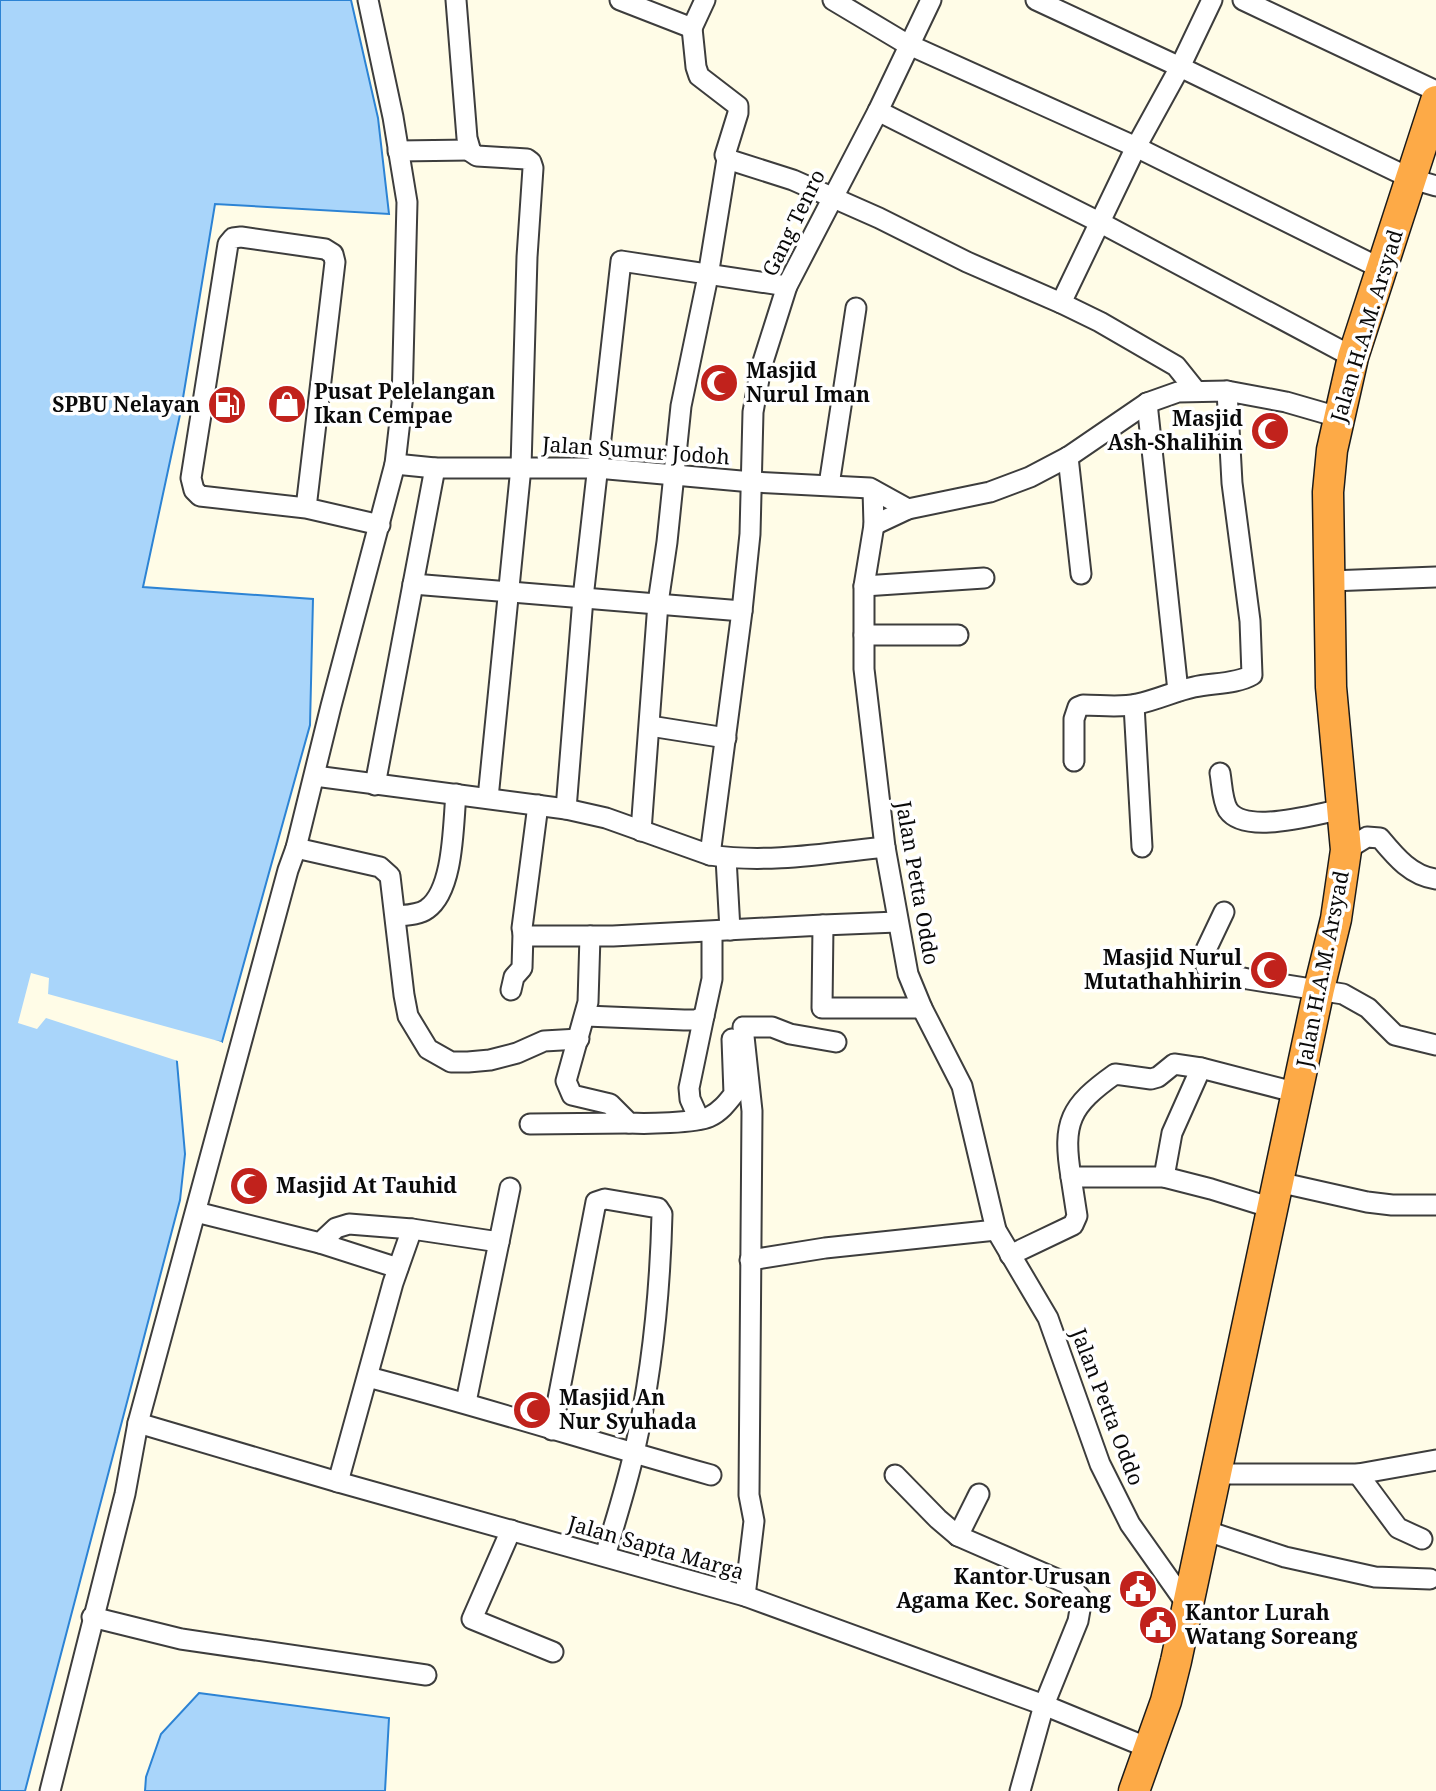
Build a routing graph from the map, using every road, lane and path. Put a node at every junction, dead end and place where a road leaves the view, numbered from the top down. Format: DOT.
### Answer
graph roads {
  1 [pos="368,0"];
  2 [pos="456,0"];
  3 [pos="620,0"];
  4 [pos="705,0"];
  5 [pos="833,0"];
  6 [pos="932,0"];
  7 [pos="1036,0"];
  8 [pos="1212,0"];
  9 [pos="1242,0"];
  10 [pos="692,28"];
  11 [pos="911,45"];
  12 [pos="1180,67"];
  13 [pos="1436,91"];
  14 [pos="1436,101"];
  15 [pos="878,111"];
  16 [pos="1136,147"];
  17 [pos="470,150"];
  18 [pos="398,151"];
  19 [pos="727,159"];
  20 [pos="1424,182"];
  21 [pos="831,198"];
  22 [pos="1101,223"];
  23 [pos="1382,269"];
  24 [pos="708,275"];
  25 [pos="787,286"];
  26 [pos="1061,303"];
  27 [pos="856,308"];
  28 [pos="1353,357"];
  29 [pos="1196,391"];
  30 [pos="1227,391"];
  31 [pos="1147,403"];
  32 [pos="1338,417"];
  33 [pos="1068,457"];
  34 [pos="395,464"];
  35 [pos="521,467"];
  36 [pos="435,468"];
  37 [pos="597,468"];
  38 [pos="674,474"];
  39 [pos="751,482"];
  40 [pos="829,485"];
  41 [pos="873,490"];
  42 [pos="306,508"];
  43 [pos="908,509"];
  44 [pos="380,525"];
  45 [pos="874,525"];
  46 [pos="1081,574"];
  47 [pos="1436,576"];
  48 [pos="984,578"];
  49 [pos="1330,581"];
  50 [pos="413,584"];
  51 [pos="864,586"];
  52 [pos="507,591"];
  53 [pos="583,598"];
  54 [pos="658,603"];
  55 [pos="742,611"];
  56 [pos="864,635"];
  57 [pos="958,635"];
  58 [pos="1178,691"];
  59 [pos="1134,705"];
  60 [pos="650,726"];
  61 [pos="726,738"];
  62 [pos="1074,761"];
  63 [pos="1220,773"];
  64 [pos="315,776"];
  65 [pos="374,785"];
  66 [pos="456,794"];
  67 [pos="488,798"];
  68 [pos="538,805"];
  69 [pos="566,809"];
  70 [pos="1344,809"];
  71 [pos="641,831"];
  72 [pos="885,848"];
  73 [pos="1142,848"];
  74 [pos="296,849"];
  75 [pos="1346,850"];
  76 [pos="718,856"];
  77 [pos="1436,879"];
  78 [pos="1224,912"];
  79 [pos="396,916"];
  80 [pos="897,922"];
  81 [pos="823,925"];
  82 [pos="721,931"];
  83 [pos="523,933"];
  84 [pos="590,936"];
  85 [pos="1319,989"];
  86 [pos="511,990"];
  87 [pos="922,1008"];
  88 [pos="586,1016"];
  89 [pos="704,1016"];
  90 [pos="743,1027"];
  91 [pos="579,1039"];
  92 [pos="836,1042"];
  93 [pos="1436,1045"];
  94 [pos="1201,1068"];
  95 [pos="1298,1093"];
  96 [pos="699,1119"];
  97 [pos="629,1123"];
  98 [pos="530,1124"];
  99 [pos="1071,1177"];
  100 [pos="1164,1177"];
  101 [pos="510,1188"];
  102 [pos="1275,1195"];
  103 [pos="1436,1205"];
  104 [pos="196,1212"];
  105 [pos="412,1229"];
  106 [pos="996,1230"];
  107 [pos="499,1242"];
  108 [pos="320,1243"];
  109 [pos="1010,1255"];
  110 [pos="750,1261"];
  111 [pos="398,1268"];
  112 [pos="368,1377"];
  113 [pos="466,1402"];
  114 [pos="138,1423"];
  115 [pos="552,1430"];
  116 [pos="634,1454"];
  117 [pos="1436,1460"];
  118 [pos="1216,1474"];
  119 [pos="1358,1474"];
  120 [pos="710,1475"];
  121 [pos="895,1475"];
  122 [pos="338,1482"];
  123 [pos="979,1494"];
  124 [pos="1204,1530"];
  125 [pos="510,1531"];
  126 [pos="958,1536"];
  127 [pos="1422,1539"];
  128 [pos="605,1556"];
  129 [pos="1430,1579"];
  130 [pos="745,1596"];
  131 [pos="1188,1606"];
  132 [pos="92,1617"];
  133 [pos="553,1652"];
  134 [pos="426,1675"];
  135 [pos="1044,1705"];
  136 [pos="1151,1749"];
  137 [pos="50,1791"];
  138 [pos="1020,1791"];
  139 [pos="1134,1791"];
  1 -- 18 [label="street"];
  2 -- 17 [label="street"];
  3 -- 10 [label="street"];
  4 -- 10 [label="street"];
  5 -- 11 [label="street"];
  6 -- 11 [label="street, Gang Tenro"];
  7 -- 12 [label="street"];
  8 -- 12 [label="street"];
  9 -- 13 [label="street"];
  10 -- 19 [label="street"];
  11 -- 15 [label="street, Gang Tenro"];
  11 -- 16 [label="street"];
  12 -- 16 [label="street"];
  12 -- 20 [label="street"];
  14 -- 20 [label="highway, Jalan H.A.M. Arsyad"];
  15 -- 21 [label="street, Gang Tenro"];
  15 -- 22 [label="street"];
  16 -- 22 [label="street"];
  16 -- 23 [label="street"];
  17 -- 18 [label="street"];
  17 -- 35 [label="street"];
  18 -- 34 [label="street"];
  19 -- 21 [label="street"];
  19 -- 24 [label="street"];
  20 -- 23 [label="highway, Jalan H.A.M. Arsyad"];
  21 -- 25 [label="street, Gang Tenro"];
  21 -- 26 [label="street"];
  22 -- 26 [label="street"];
  22 -- 28 [label="street"];
  23 -- 28 [label="highway, Jalan H.A.M. Arsyad"];
  24 -- 25 [label="street"];
  24 -- 37 [label="street"];
  24 -- 38 [label="street"];
  25 -- 39 [label="street, Gang Tenro"];
  26 -- 29 [label="street"];
  27 -- 40 [label="street"];
  28 -- 32 [label="highway, Jalan H.A.M. Arsyad"];
  29 -- 30 [label="street"];
  29 -- 31 [label="street"];
  30 -- 32 [label="street"];
  30 -- 58 [label="street"];
  31 -- 33 [label="street"];
  31 -- 58 [label="street"];
  32 -- 49 [label="highway, Jalan H.A.M. Arsyad"];
  33 -- 43 [label="street"];
  33 -- 46 [label="street"];
  34 -- 36 [label="street, Jalan Sumur Jodoh"];
  34 -- 44 [label="street"];
  35 -- 36 [label="street, Jalan Sumur Jodoh"];
  35 -- 37 [label="street, Jalan Sumur Jodoh"];
  35 -- 52 [label="street"];
  36 -- 50 [label="street"];
  37 -- 38 [label="street, Jalan Sumur Jodoh"];
  37 -- 53 [label="street"];
  38 -- 39 [label="street, Jalan Sumur Jodoh"];
  38 -- 54 [label="street"];
  39 -- 40 [label="street, Jalan Sumur Jodoh"];
  39 -- 55 [label="street, Gang Tenro"];
  40 -- 41 [label="street, Jalan Sumur Jodoh"];
  41 -- 43 [label="street"];
  41 -- 45 [label="street, Jalan Petta Oddo"];
  42 -- 42 [label="street"];
  42 -- 44 [label="street"];
  43 -- 45 [label="street"];
  44 -- 64 [label="street"];
  45 -- 51 [label="street, Jalan Petta Oddo"];
  47 -- 49 [label="street"];
  48 -- 51 [label="street"];
  49 -- 70 [label="highway, Jalan H.A.M. Arsyad"];
  50 -- 52 [label="street"];
  50 -- 65 [label="street"];
  51 -- 56 [label="street, Jalan Petta Oddo"];
  52 -- 53 [label="street"];
  52 -- 67 [label="street"];
  53 -- 54 [label="street"];
  53 -- 69 [label="street"];
  54 -- 55 [label="street"];
  54 -- 60 [label="street"];
  55 -- 61 [label="street, Gang Tenro"];
  56 -- 57 [label="street"];
  56 -- 72 [label="street, Jalan Petta Oddo"];
  58 -- 59 [label="street"];
  59 -- 62 [label="street"];
  59 -- 73 [label="street"];
  60 -- 61 [label="street"];
  60 -- 71 [label="street"];
  61 -- 76 [label="street, Gang Tenro"];
  63 -- 70 [label="street"];
  64 -- 65 [label="street"];
  64 -- 74 [label="street"];
  65 -- 66 [label="street"];
  66 -- 67 [label="street"];
  66 -- 79 [label="street"];
  67 -- 68 [label="street"];
  68 -- 69 [label="street"];
  68 -- 83 [label="street"];
  69 -- 71 [label="street"];
  70 -- 75 [label="highway, Jalan H.A.M. Arsyad"];
  71 -- 76 [label="street"];
  72 -- 76 [label="street"];
  72 -- 80 [label="street, Jalan Petta Oddo"];
  74 -- 79 [label="street"];
  74 -- 104 [label="street"];
  75 -- 77 [label="street"];
  75 -- 85 [label="highway, Jalan H.A.M. Arsyad"];
  76 -- 82 [label="street, Gang Tenro"];
  78 -- 85 [label="street"];
  79 -- 91 [label="street"];
  80 -- 81 [label="street"];
  80 -- 87 [label="street, Jalan Petta Oddo"];
  81 -- 82 [label="street"];
  81 -- 87 [label="street"];
  82 -- 84 [label="street"];
  82 -- 89 [label="street, Gang Tenro"];
  83 -- 84 [label="street"];
  83 -- 86 [label="street"];
  84 -- 88 [label="street"];
  85 -- 93 [label="street"];
  85 -- 95 [label="highway, Jalan H.A.M. Arsyad"];
  87 -- 106 [label="street, Jalan Petta Oddo"];
  88 -- 89 [label="street"];
  88 -- 91 [label="street"];
  89 -- 96 [label="street, Gang Tenro"];
  90 -- 92 [label="street"];
  90 -- 96 [label="street"];
  90 -- 110 [label="street"];
  91 -- 97 [label="street"];
  94 -- 95 [label="street"];
  94 -- 99 [label="street"];
  94 -- 100 [label="street"];
  95 -- 102 [label="highway, Jalan H.A.M. Arsyad"];
  96 -- 97 [label="street"];
  97 -- 98 [label="street"];
  99 -- 100 [label="street"];
  99 -- 109 [label="street"];
  100 -- 102 [label="street"];
  101 -- 107 [label="street"];
  102 -- 103 [label="street"];
  102 -- 118 [label="highway, Jalan H.A.M. Arsyad"];
  104 -- 108 [label="street"];
  104 -- 114 [label="street"];
  105 -- 107 [label="street"];
  105 -- 108 [label="street"];
  105 -- 111 [label="street"];
  106 -- 109 [label="street, Jalan Petta Oddo"];
  106 -- 110 [label="street"];
  107 -- 113 [label="street"];
  108 -- 111 [label="street"];
  109 -- 131 [label="street, Jalan Petta Oddo"];
  110 -- 130 [label="street"];
  111 -- 112 [label="street"];
  112 -- 113 [label="street"];
  112 -- 122 [label="street"];
  113 -- 115 [label="street"];
  114 -- 122 [label="street, Jalan Sapta Marga"];
  114 -- 132 [label="street"];
  115 -- 116 [label="street"];
  115 -- 116 [label="street"];
  116 -- 120 [label="street"];
  116 -- 128 [label="street"];
  117 -- 119 [label="street"];
  118 -- 119 [label="street"];
  118 -- 124 [label="highway, Jalan H.A.M. Arsyad"];
  119 -- 127 [label="street"];
  121 -- 126 [label="street"];
  122 -- 125 [label="street, Jalan Sapta Marga"];
  123 -- 126 [label="street"];
  124 -- 129 [label="street"];
  124 -- 131 [label="highway, Jalan H.A.M. Arsyad"];
  125 -- 128 [label="street, Jalan Sapta Marga"];
  125 -- 133 [label="street"];
  126 -- 135 [label="street"];
  128 -- 130 [label="street, Jalan Sapta Marga"];
  130 -- 135 [label="street, Jalan Sapta Marga"];
  131 -- 136 [label="highway, Jalan H.A.M. Arsyad"];
  132 -- 134 [label="street"];
  132 -- 137 [label="street"];
  135 -- 136 [label="street, Jalan Sapta Marga"];
  135 -- 138 [label="street"];
  136 -- 139 [label="highway, Jalan H.A.M. Arsyad"];
}
